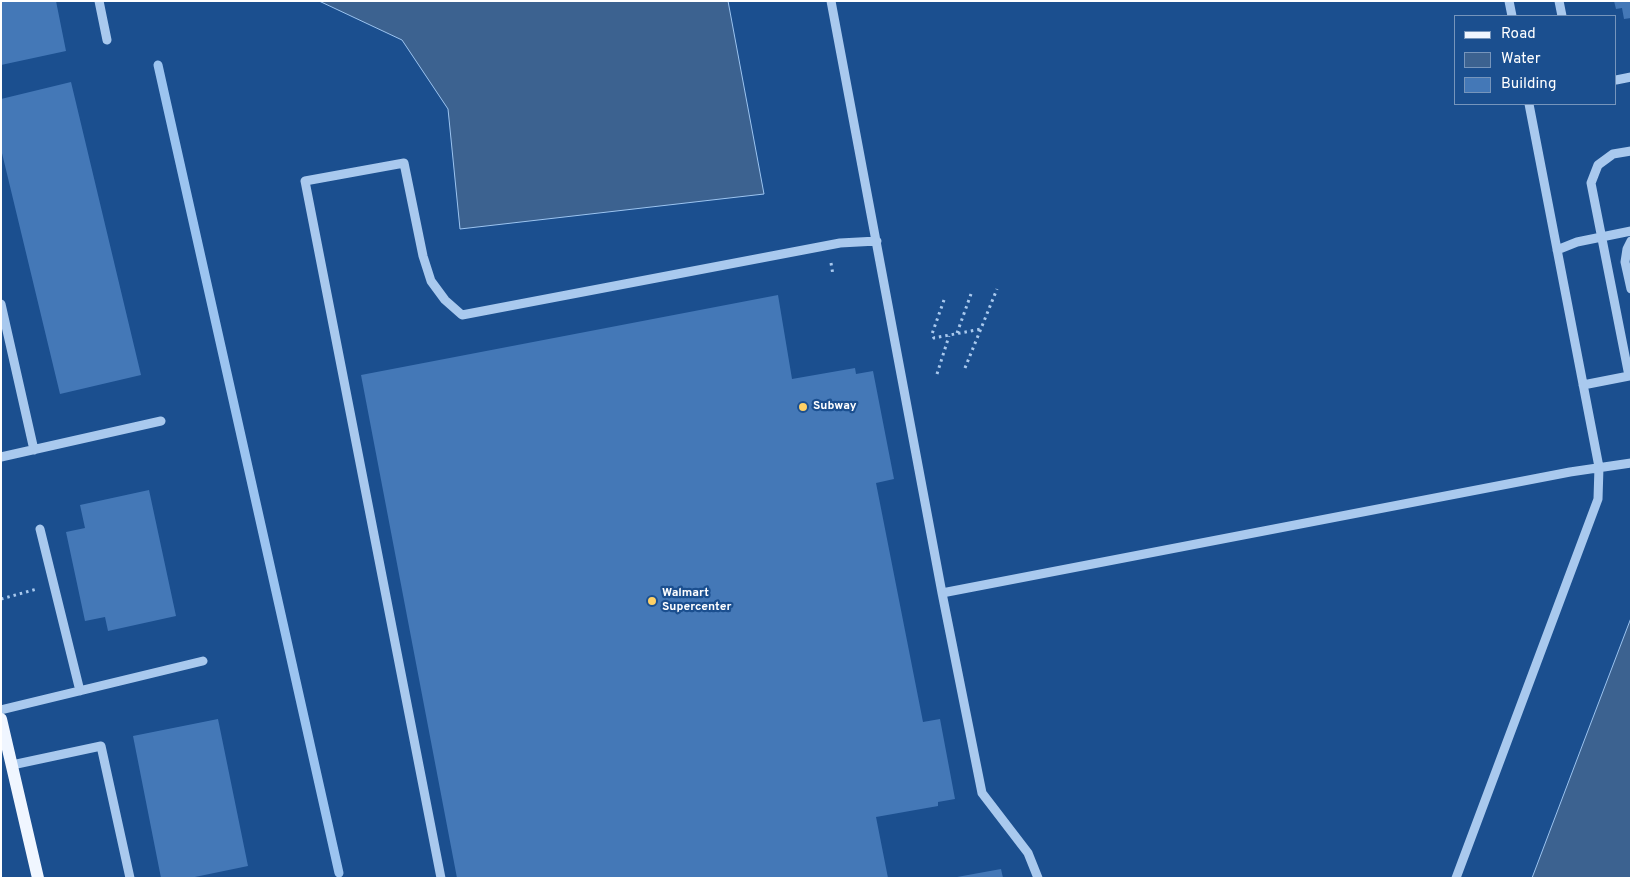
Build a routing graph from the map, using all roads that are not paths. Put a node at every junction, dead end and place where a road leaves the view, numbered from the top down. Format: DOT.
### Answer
graph roads {
  1 [pos="99,1"];
  2 [pos="831,1"];
  3 [pos="1509,1"];
  4 [pos="1559,1"];
  5 [pos="1512,15"];
  6 [pos="1562,15"];
  7 [pos="107,40"];
  8 [pos="1631,76"];
  9 [pos="1617,80"];
  10 [pos="1529,105"];
  11 [pos="1631,151"];
  12 [pos="1631,231"];
  13 [pos="1601,236"];
  14 [pos="877,241"];
  15 [pos="1631,241"];
  16 [pos="1557,250"];
  17 [pos="1631,290"];
  18 [pos="1,304"];
  19 [pos="1630,375"];
  20 [pos="1583,385"];
  21 [pos="161,421"];
  22 [pos="34,450"];
  23 [pos="1,458"];
  24 [pos="1631,463"];
  25 [pos="1599,467"];
  26 [pos="40,529"];
  27 [pos="942,593"];
  28 [pos="203,661"];
  29 [pos="80,691"];
  30 [pos="1,710"];
  31 [pos="1,718"];
  32 [pos="12,765"];
  33 [pos="38,878"];
  34 [pos="130,878"];
  35 [pos="441,878"];
  36 [pos="1038,878"];
  37 [pos="1456,878"];
  1 -- 7 [label="lane"];
  2 -- 14 [label="lane"];
  3 -- 5 [label="lane"];
  4 -- 6 [label="lane"];
  8 -- 9 [label="lane"];
  10 -- 16 [label="lane"];
  11 -- 13 [label="lane"];
  12 -- 13 [label="lane"];
  13 -- 16 [label="lane"];
  13 -- 19 [label="lane"];
  14 -- 27 [label="lane"];
  14 -- 35 [label="lane"];
  15 -- 17 [label="lane"];
  16 -- 20 [label="lane"];
  18 -- 22 [label="lane"];
  19 -- 20 [label="lane"];
  20 -- 25 [label="lane"];
  21 -- 22 [label="lane"];
  22 -- 23 [label="lane"];
  24 -- 25 [label="lane"];
  25 -- 27 [label="lane"];
  25 -- 37 [label="lane"];
  26 -- 29 [label="lane"];
  27 -- 36 [label="lane"];
  28 -- 29 [label="lane"];
  29 -- 30 [label="lane"];
  31 -- 32 [label="main road"];
  32 -- 33 [label="main road"];
  32 -- 34 [label="lane"];
}
